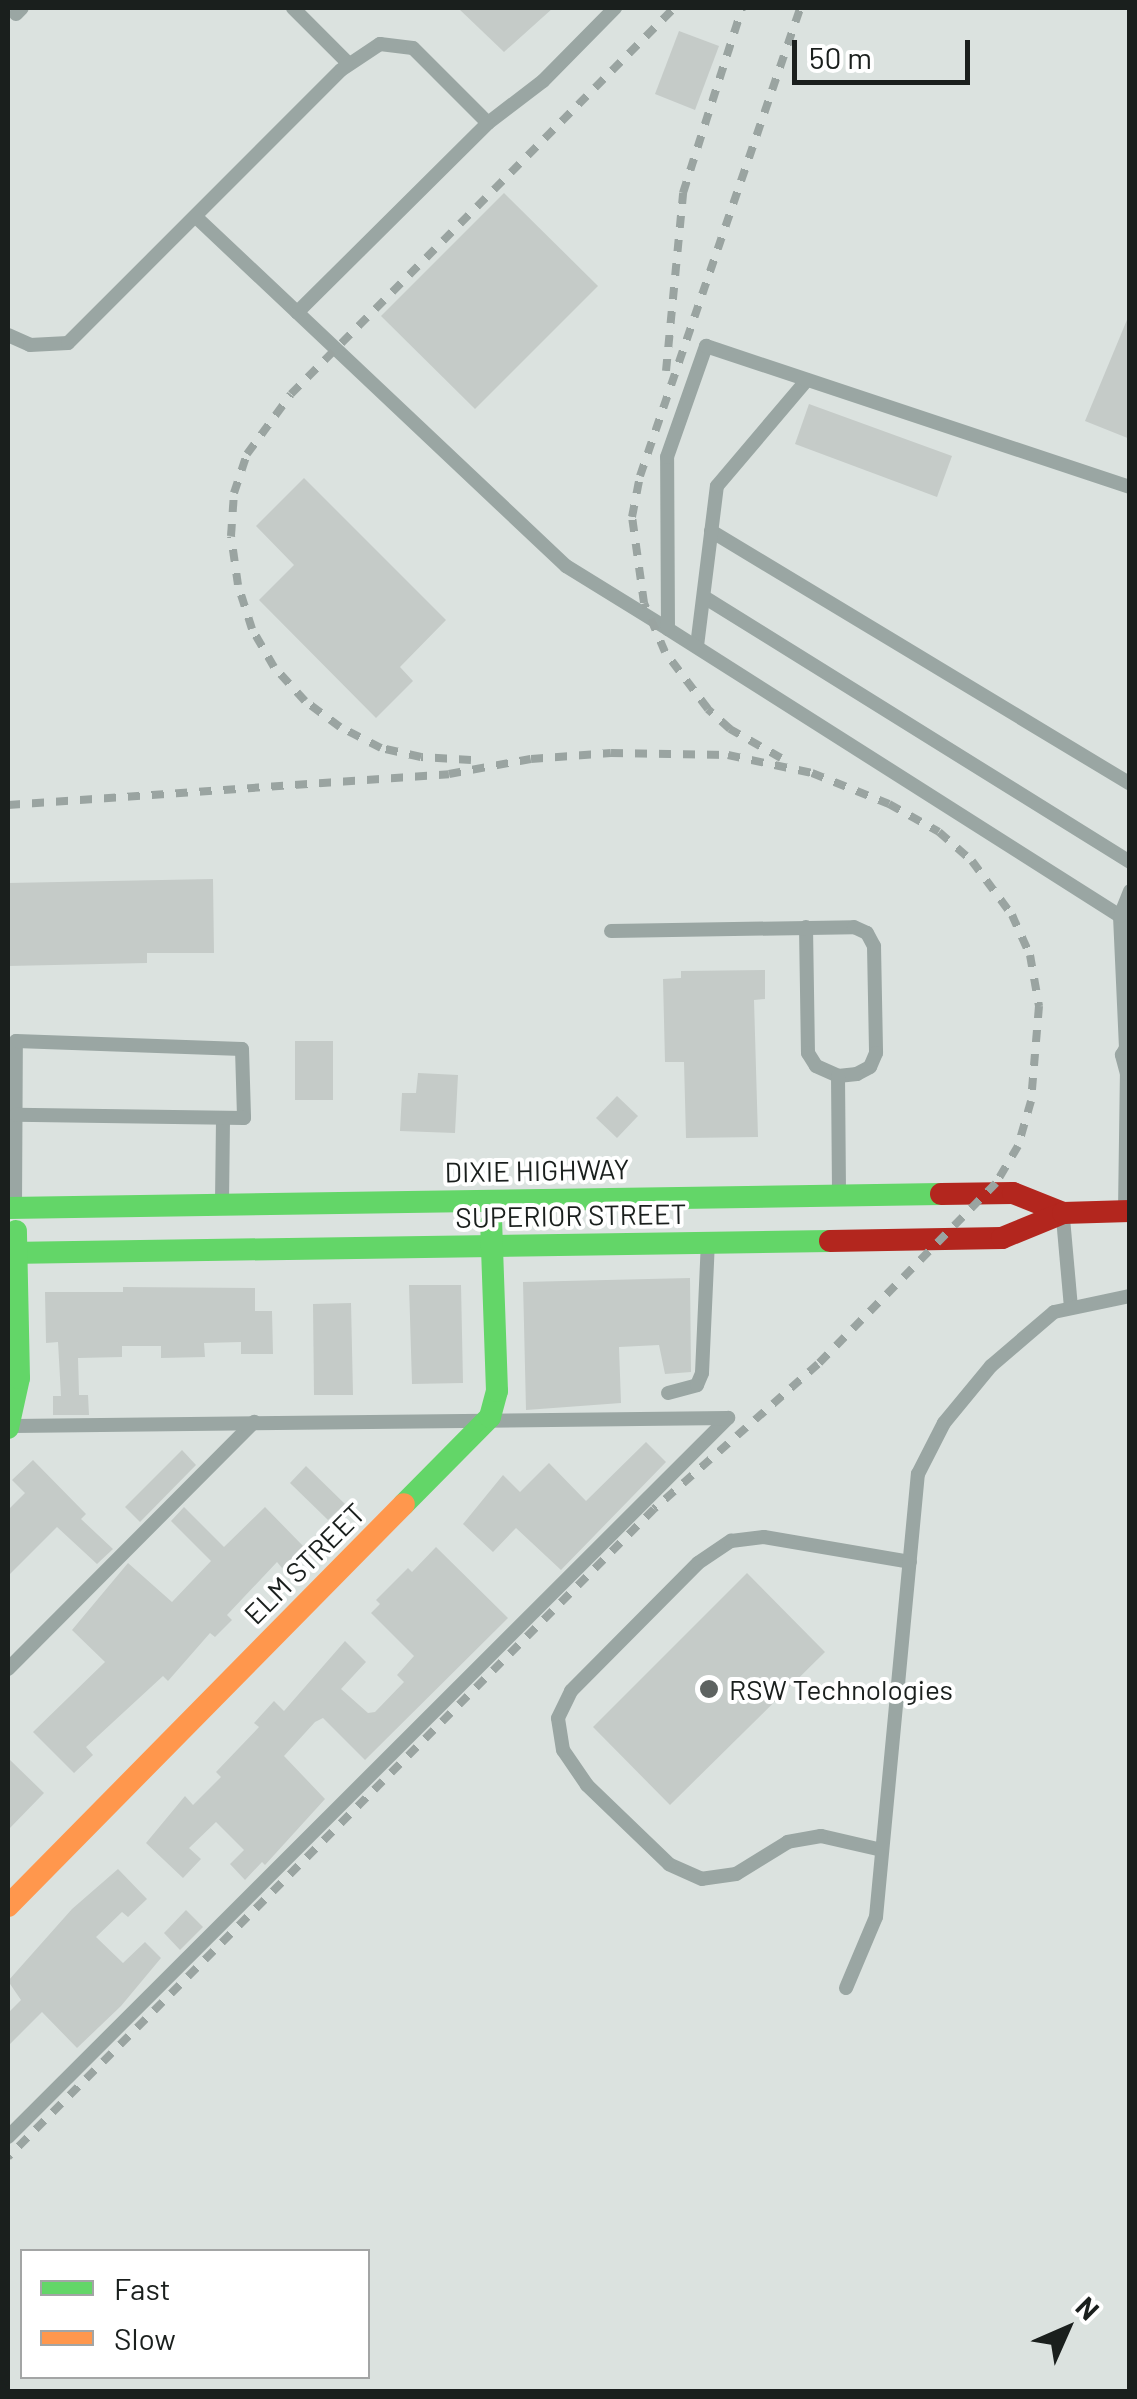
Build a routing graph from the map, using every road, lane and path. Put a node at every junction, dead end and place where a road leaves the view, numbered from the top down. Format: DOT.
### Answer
graph roads {
  1 [pos="293,8"];
  2 [pos="616,8"];
  3 [pos="349,64"];
  4 [pos="488,122"];
  5 [pos="196,217"];
  6 [pos="297,313"];
  7 [pos="8,335"];
  8 [pos="807,380"];
  9 [pos="1130,486"];
  10 [pos="711,530"];
  11 [pos="704,597"];
  12 [pos="668,629"];
  13 [pos="697,646"];
  14 [pos="1130,784"];
  15 [pos="1130,862"];
  16 [pos="1130,891"];
  17 [pos="1120,916"];
  18 [pos="806,928"];
  19 [pos="611,931"];
  20 [pos="12,1040"];
  21 [pos="1128,1049"];
  22 [pos="1128,1072"];
  23 [pos="838,1076"];
  24 [pos="13,1105"];
  25 [pos="223,1118"];
  26 [pos="839,1196"];
  27 [pos="491,1201"];
  28 [pos="222,1205"];
  29 [pos="12,1208"];
  30 [pos="1128,1211"];
  31 [pos="1063,1212"];
  32 [pos="839,1240"];
  33 [pos="708,1242"];
  34 [pos="490,1246"];
  35 [pos="12,1253"];
  36 [pos="1130,1296"];
  37 [pos="1071,1308"];
  38 [pos="668,1394"];
  39 [pos="490,1417"];
  40 [pos="254,1422"];
  41 [pos="8,1427"];
  42 [pos="910,1562"];
  43 [pos="8,1669"];
  44 [pos="882,1850"];
  45 [pos="8,1906"];
  46 [pos="846,1988"];
  47 [pos="8,2138"];
  1 -- 3 [label="lane"];
  2 -- 4 [label="lane"];
  3 -- 4 [label="lane"];
  3 -- 5 [label="lane"];
  4 -- 6 [label="lane"];
  5 -- 6 [label="lane"];
  5 -- 7 [label="lane"];
  6 -- 12 [label="lane"];
  8 -- 9 [label="lane"];
  8 -- 10 [label="lane"];
  8 -- 12 [label="lane"];
  10 -- 11 [label="lane"];
  10 -- 14 [label="lane"];
  11 -- 13 [label="lane"];
  11 -- 15 [label="lane"];
  12 -- 13 [label="lane"];
  13 -- 17 [label="lane"];
  16 -- 17 [label="lane"];
  17 -- 21 [label="lane"];
  18 -- 19 [label="lane"];
  18 -- 23 [label="lane"];
  18 -- 23 [label="lane"];
  20 -- 24 [label="lane"];
  20 -- 25 [label="lane"];
  21 -- 22 [label="lane"];
  22 -- 30 [label="lane"];
  23 -- 26 [label="lane"];
  24 -- 25 [label="lane"];
  24 -- 29 [label="lane"];
  25 -- 28 [label="lane"];
  26 -- 27 [label="main road, DIXIE HIGHWAY"];
  26 -- 31 [label="main road, DIXIE HIGHWAY"];
  26 -- 32 [label="main road"];
  27 -- 28 [label="main road, DIXIE HIGHWAY"];
  27 -- 34 [label="main road"];
  28 -- 29 [label="main road, DIXIE HIGHWAY"];
  29 -- 35 [label="main road"];
  30 -- 31 [label="main road, SUPERIOR STREET"];
  31 -- 32 [label="main road, SUPERIOR STREET"];
  31 -- 37 [label="lane"];
  32 -- 33 [label="main road, SUPERIOR STREET"];
  33 -- 34 [label="main road, SUPERIOR STREET"];
  33 -- 38 [label="lane"];
  34 -- 35 [label="main road, SUPERIOR STREET"];
  34 -- 39 [label="main road"];
  35 -- 41 [label="main road"];
  36 -- 37 [label="lane"];
  37 -- 42 [label="lane"];
  39 -- 40 [label="lane"];
  39 -- 45 [label="main road, ELM STREET"];
  39 -- 47 [label="lane"];
  40 -- 41 [label="lane"];
  40 -- 43 [label="lane"];
  42 -- 44 [label="lane"];
  42 -- 44 [label="lane"];
  44 -- 46 [label="lane"];
}
